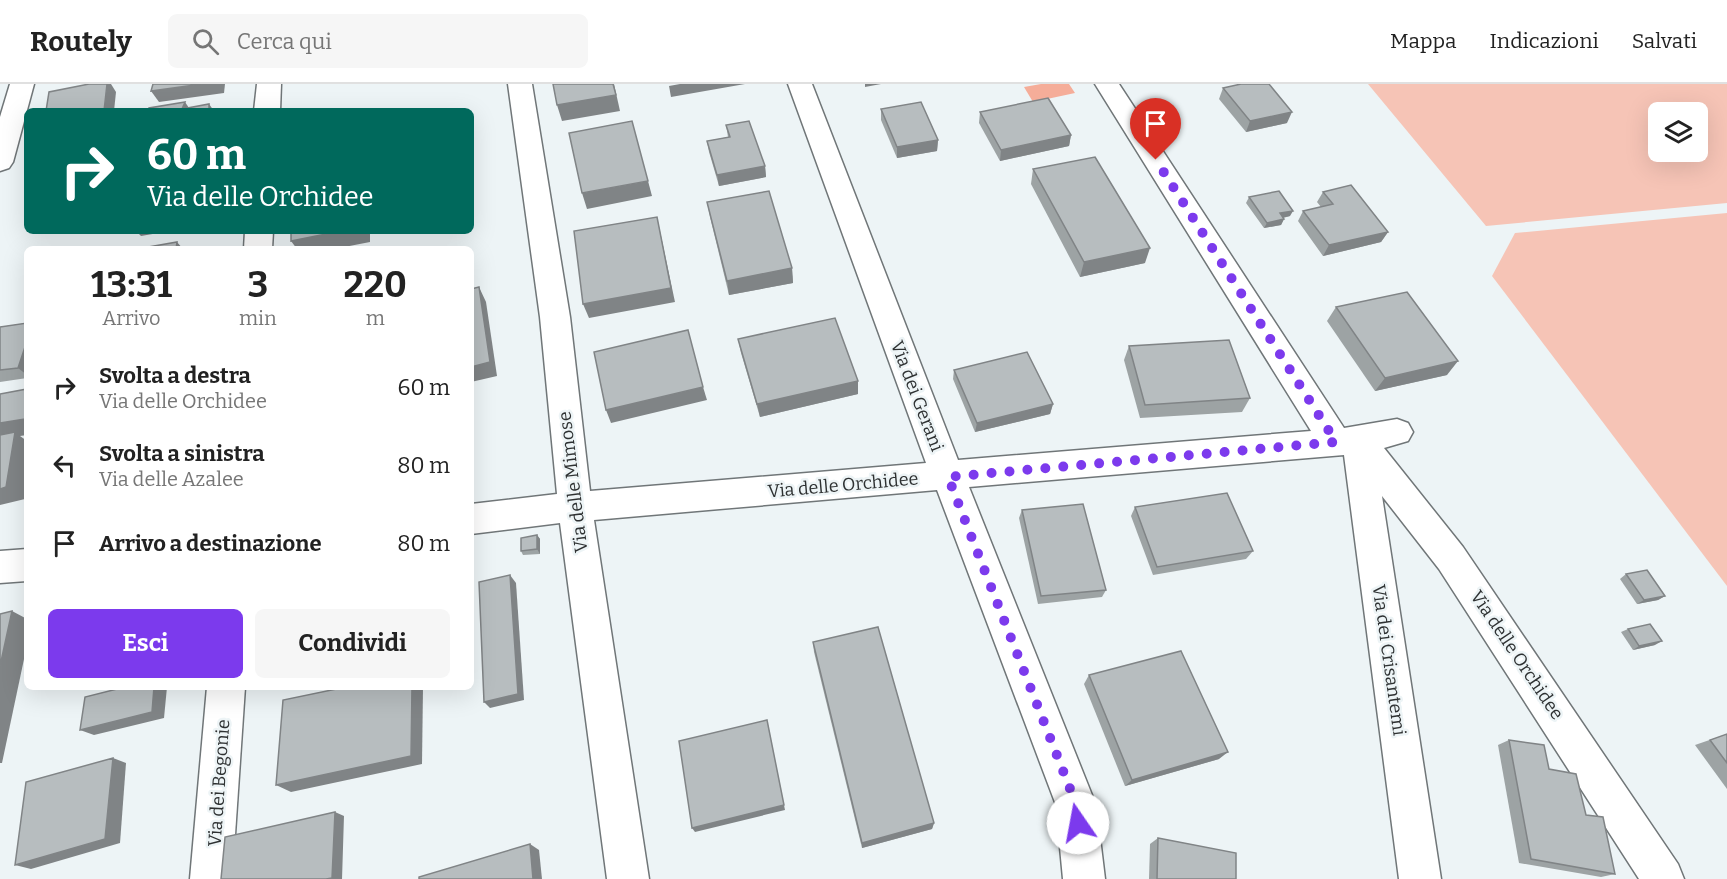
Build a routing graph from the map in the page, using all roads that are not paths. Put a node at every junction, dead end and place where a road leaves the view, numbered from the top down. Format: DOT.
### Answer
graph roads {
  1 [pos="22,84"];
  2 [pos="269,84"];
  3 [pos="520,84"];
  4 [pos="800,84"];
  5 [pos="1107,84"];
  6 [pos="267,108"];
  7 [pos="0,162"];
  8 [pos="1397,432"];
  9 [pos="1347,441"];
  10 [pos="948,477"];
  11 [pos="575,507"];
  12 [pos="474,519"];
  13 [pos="24,565"];
  14 [pos="0,567"];
  15 [pos="226,690"];
  16 [pos="211,879"];
  17 [pos="627,879"];
  18 [pos="1084,879"];
  19 [pos="1420,879"];
  20 [pos="1663,879"];
  1 -- 7 [label="street"];
  2 -- 6 [label="street"];
  3 -- 11 [label="street, Via delle Mimose"];
  4 -- 10 [label="street, Via dei Gerani"];
  5 -- 9 [label="street"];
  8 -- 9 [label="street, Via delle Orchidee"];
  9 -- 10 [label="street, Via delle Orchidee"];
  9 -- 19 [label="street, Via dei Crisantemi"];
  9 -- 20 [label="street, Via delle Orchidee"];
  10 -- 11 [label="street, Via delle Orchidee"];
  10 -- 18 [label="street, Via dei Gerani"];
  11 -- 12 [label="street, Via delle Orchidee"];
  11 -- 17 [label="street, Via delle Mimose"];
  13 -- 14 [label="street"];
  15 -- 16 [label="street, Via dei Begonie"];
}
